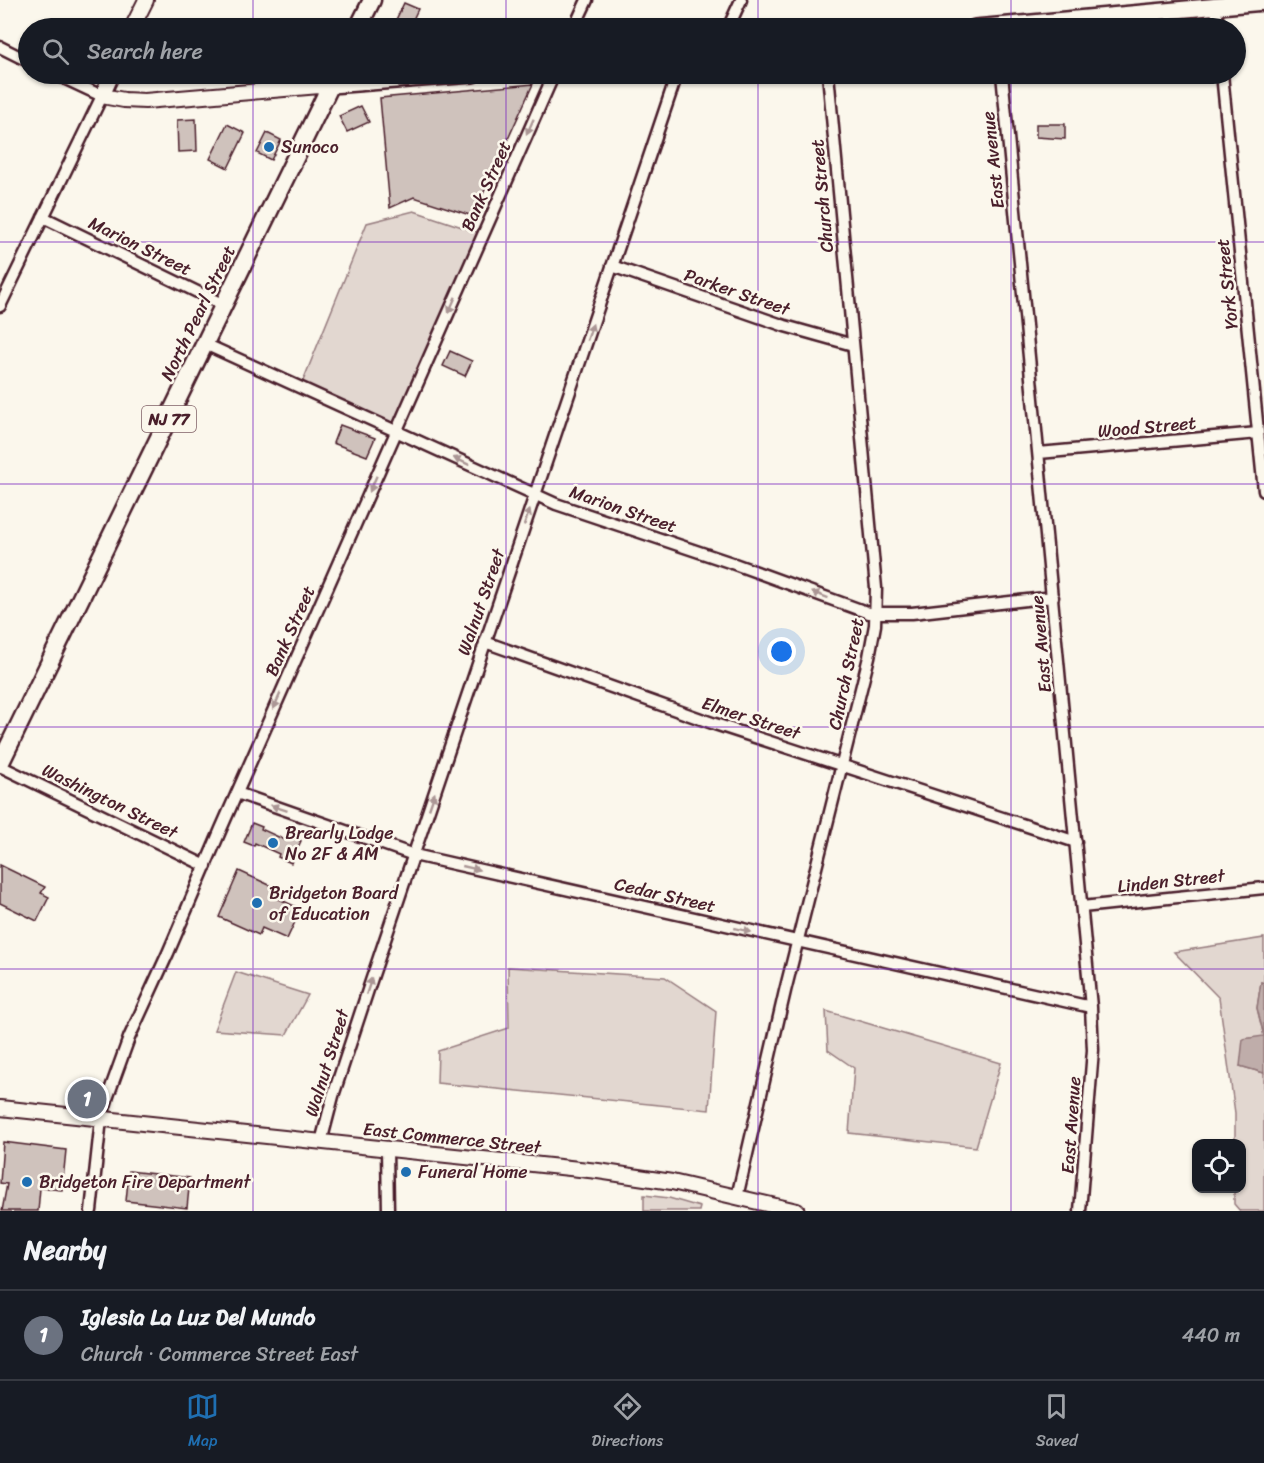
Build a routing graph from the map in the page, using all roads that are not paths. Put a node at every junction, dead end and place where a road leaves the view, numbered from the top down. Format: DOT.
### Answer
graph roads {
  1 [pos="147,0"];
  2 [pos="372,0"];
  3 [pos="587,0"];
  4 [pos="741,0"];
  5 [pos="1264,2"];
  6 [pos="1216,6"];
  7 [pos="137,18"];
  8 [pos="363,18"];
  9 [pos="579,18"];
  10 [pos="733,18"];
  11 [pos="1091,18"];
  12 [pos="1217,18"];
  13 [pos="0,47"];
  14 [pos="18,56"];
  15 [pos="76,84"];
  16 [pos="107,84"];
  17 [pos="291,84"];
  18 [pos="332,84"];
  19 [pos="550,84"];
  20 [pos="674,84"];
  21 [pos="829,84"];
  22 [pos="1003,84"];
  23 [pos="1223,84"];
  24 [pos="102,96"];
  25 [pos="43,217"];
  26 [pos="612,266"];
  27 [pos="224,305"];
  28 [pos="0,306"];
  29 [pos="205,344"];
  30 [pos="852,345"];
  31 [pos="396,430"];
  32 [pos="1258,433"];
  33 [pos="1039,453"];
  34 [pos="1264,491"];
  35 [pos="535,495"];
  36 [pos="1053,597"];
  37 [pos="876,613"];
  38 [pos="485,642"];
  39 [pos="0,765"];
  40 [pos="843,766"];
  41 [pos="237,793"];
  42 [pos="1076,842"];
  43 [pos="414,855"];
  44 [pos="206,866"];
  45 [pos="1264,888"];
  46 [pos="1082,907"];
  47 [pos="798,943"];
  48 [pos="1091,1007"];
  49 [pos="0,1108"];
  50 [pos="101,1119"];
  51 [pos="321,1142"];
  52 [pos="387,1150"];
  53 [pos="737,1197"];
  54 [pos="91,1211"];
  55 [pos="388,1211"];
  56 [pos="797,1211"];
  57 [pos="1080,1211"];
  1 -- 7 [label="street"];
  2 -- 8 [label="main road"];
  3 -- 9 [label="street"];
  4 -- 10 [label="street"];
  5 -- 6 [label="main road"];
  6 -- 11 [label="main road"];
  6 -- 12 [label="street"];
  13 -- 14 [label="street"];
  15 -- 24 [label="street"];
  16 -- 24 [label="street"];
  17 -- 24 [label="street"];
  18 -- 27 [label="main road, North Pearl Street / NJ 77"];
  19 -- 31 [label="street, Bank Street, one-way"];
  20 -- 26 [label="street, Walnut Street"];
  21 -- 30 [label="street, Church Street"];
  22 -- 33 [label="street, East Avenue"];
  23 -- 32 [label="street, York Street"];
  24 -- 25 [label="street"];
  25 -- 27 [label="street, Marion Street"];
  25 -- 28 [label="street"];
  26 -- 30 [label="street, Parker Street"];
  35 -- 26 [label="street, Walnut Street, one-way"];
  27 -- 29 [label="main road, North Pearl Street / NJ 77"];
  29 -- 31 [label="street, Marion Street"];
  29 -- 39 [label="main road, North Pearl Street / NJ 77"];
  30 -- 37 [label="street, Church Street"];
  35 -- 31 [label="street, Marion Street, one-way"];
  31 -- 41 [label="street, Bank Street, one-way"];
  32 -- 33 [label="street, Wood Street"];
  32 -- 34 [label="street, York Street"];
  33 -- 36 [label="street, East Avenue"];
  37 -- 35 [label="street, Marion Street, one-way"];
  38 -- 35 [label="street, Walnut Street, one-way"];
  36 -- 37 [label="street, Marion Street"];
  36 -- 42 [label="street, East Avenue"];
  37 -- 40 [label="street, Church Street"];
  38 -- 40 [label="street, Elmer Street"];
  43 -- 38 [label="street, Walnut Street, one-way"];
  39 -- 44 [label="street, Washington Street"];
  40 -- 42 [label="street, Elmer Street"];
  40 -- 47 [label="street, Church Street"];
  43 -- 41 [label="street, Cedar Street, one-way"];
  41 -- 44 [label="street, Bank Street"];
  42 -- 46 [label="street, East Avenue"];
  43 -- 47 [label="street, Cedar Street, one-way"];
  51 -- 43 [label="street, Walnut Street, one-way"];
  44 -- 50 [label="street, Bank Street"];
  45 -- 46 [label="street, Linden Street"];
  46 -- 48 [label="street, East Avenue"];
  47 -- 48 [label="street, Cedar Street"];
  47 -- 53 [label="street, Church Street"];
  48 -- 57 [label="street, East Avenue"];
  49 -- 50 [label="street, East Commerce Street"];
  50 -- 51 [label="street, East Commerce Street"];
  50 -- 54 [label="street, Bank Street"];
  51 -- 52 [label="street, East Commerce Street"];
  52 -- 53 [label="street, East Commerce Street"];
  52 -- 55 [label="street"];
  53 -- 56 [label="street, East Commerce Street"];
}
